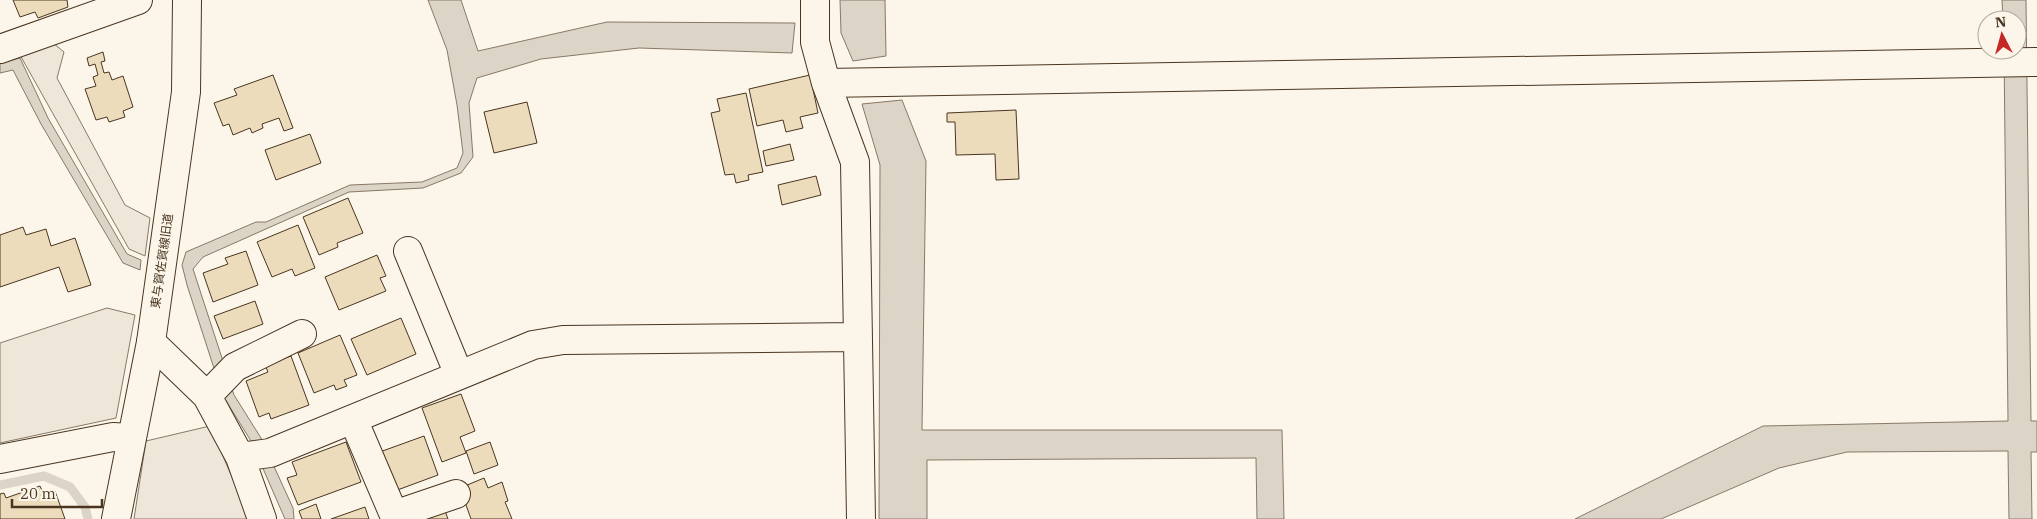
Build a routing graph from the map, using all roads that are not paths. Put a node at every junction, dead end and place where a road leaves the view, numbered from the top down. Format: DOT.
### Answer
graph roads {
  1 [pos="138,0"];
  2 [pos="187,0"];
  3 [pos="815,0"];
  4 [pos="0,49"];
  5 [pos="2036,62"];
  6 [pos="1996,63"];
  7 [pos="826,83"];
  8 [pos="408,251"];
  9 [pos="302,334"];
  10 [pos="857,337"];
  11 [pos="151,342"];
  12 [pos="459,375"];
  13 [pos="210,393"];
  14 [pos="353,419"];
  15 [pos="131,438"];
  16 [pos="253,455"];
  17 [pos="0,459"];
  18 [pos="456,494"];
  19 [pos="116,519"];
  20 [pos="262,519"];
  21 [pos="861,519"];
  1 -- 4 [label="street"];
  2 -- 11 [label="street, 東与賀佐賀線旧道"];
  3 -- 7 [label="street"];
  5 -- 6 [label="street"];
  5 -- 7 [label="street"];
  7 -- 10 [label="street"];
  8 -- 12 [label="street"];
  9 -- 13 [label="street"];
  10 -- 12 [label="street"];
  10 -- 21 [label="street"];
  11 -- 13 [label="street"];
  11 -- 15 [label="street, 東与賀佐賀線旧道"];
  12 -- 14 [label="street"];
  13 -- 16 [label="street"];
  14 -- 16 [label="street"];
  14 -- 18 [label="street"];
  15 -- 17 [label="street"];
  15 -- 19 [label="street, 東与賀佐賀線旧道"];
  16 -- 20 [label="street"];
}
